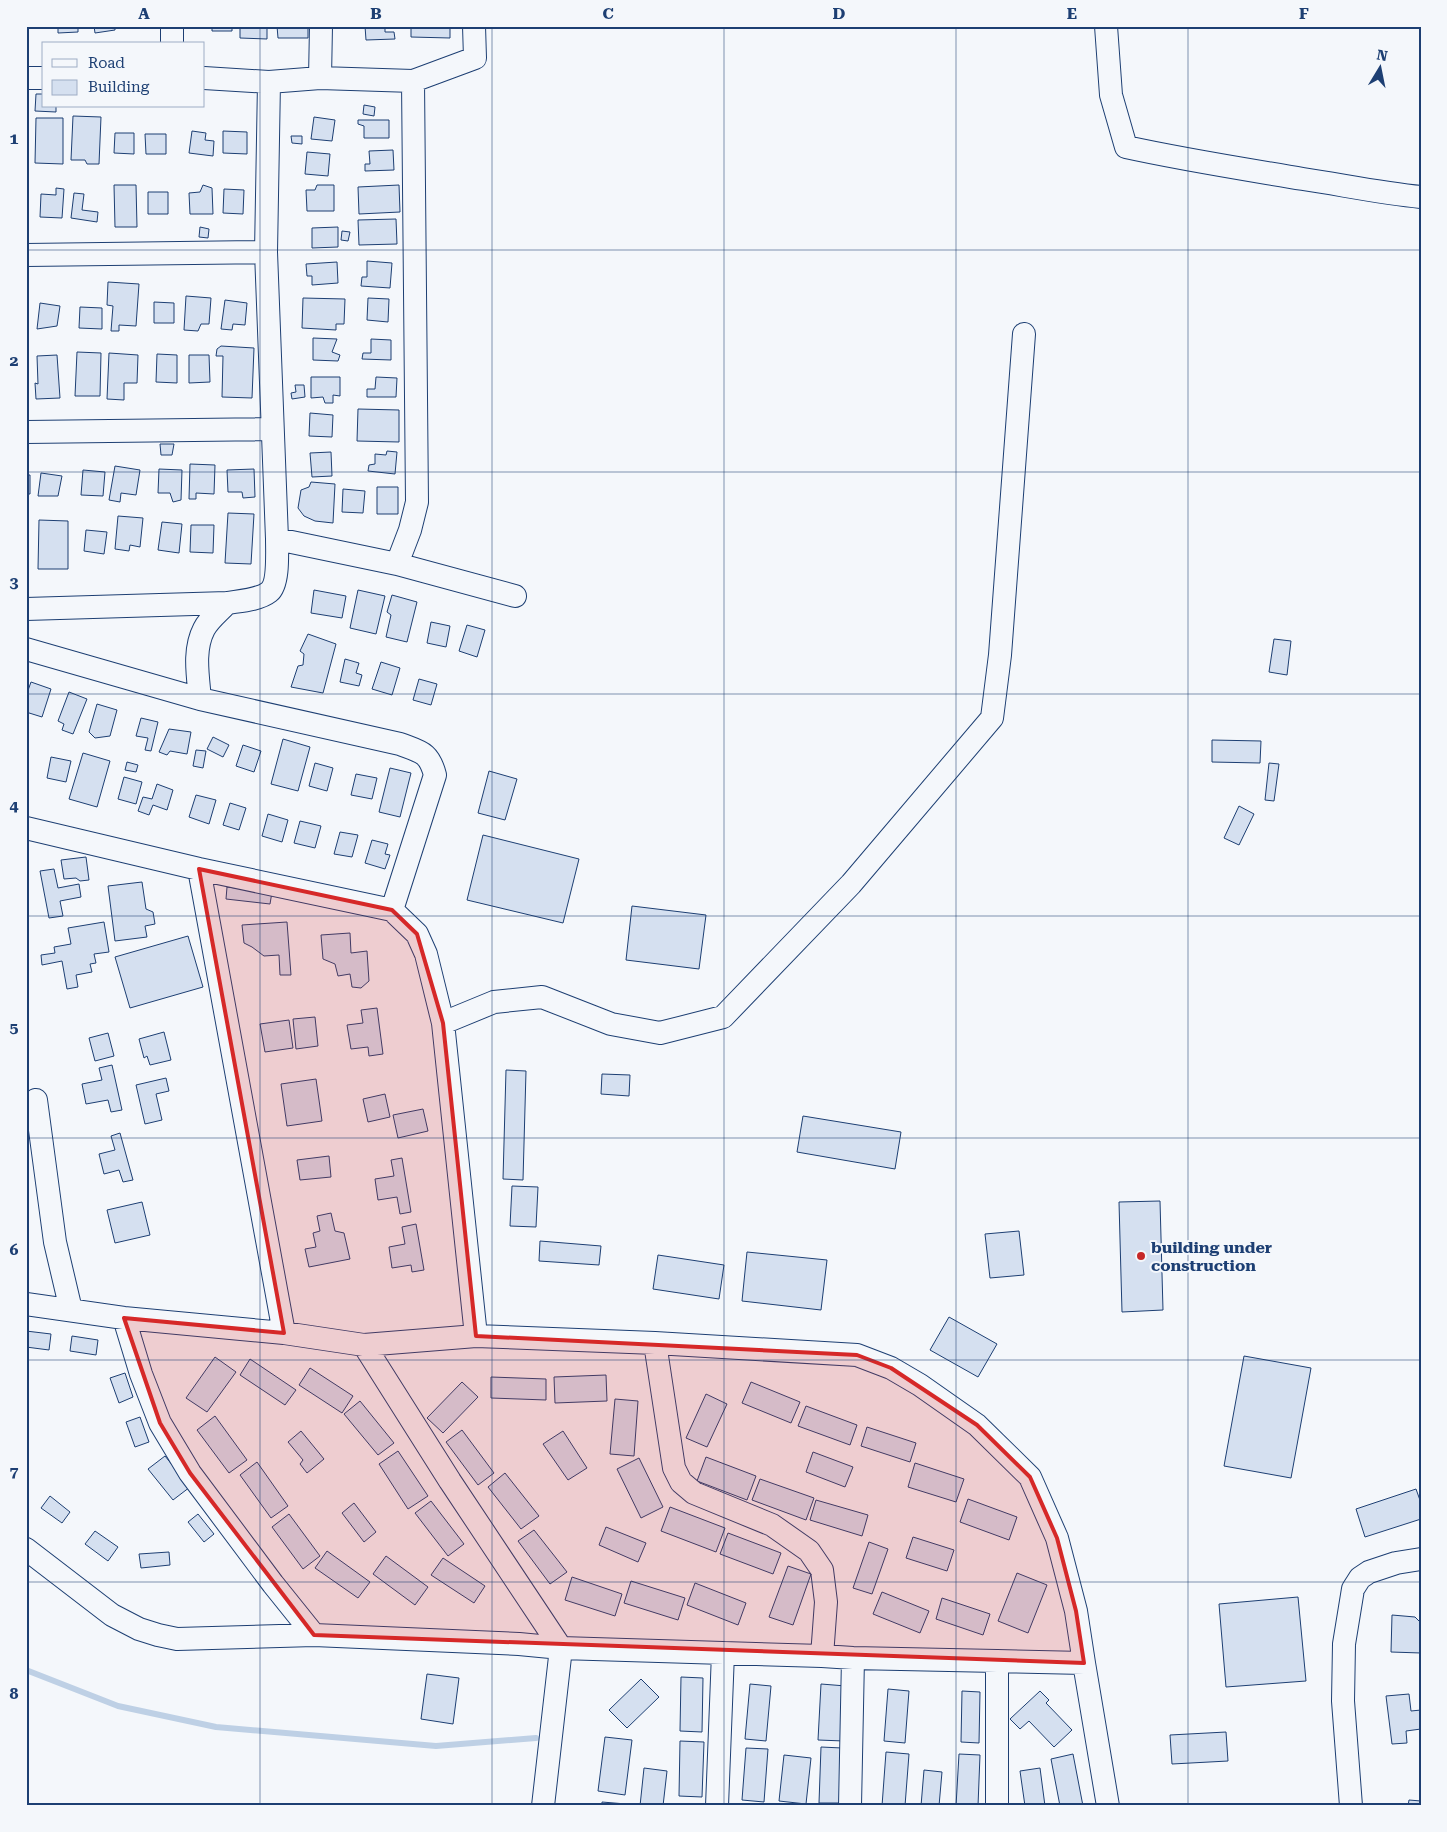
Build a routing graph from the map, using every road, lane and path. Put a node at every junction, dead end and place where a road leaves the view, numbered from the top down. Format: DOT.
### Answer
graph roads {
  1 [pos="172,26"];
  2 [pos="321,26"];
  3 [pos="474,26"];
  4 [pos="1106,26"];
  5 [pos="172,42"];
  6 [pos="26,78"];
  7 [pos="42,78"];
  8 [pos="205,78"];
  9 [pos="320,78"];
  10 [pos="413,81"];
  11 [pos="269,82"];
  12 [pos="1421,197"];
  13 [pos="266,252"];
  14 [pos="26,255"];
  15 [pos="1024,334"];
  16 [pos="272,429"];
  17 [pos="26,432"];
  18 [pos="277,539"];
  19 [pos="397,564"];
  20 [pos="515,596"];
  21 [pos="227,603"];
  22 [pos="26,609"];
  23 [pos="26,649"];
  24 [pos="200,699"];
  25 [pos="26,828"];
  26 [pos="199,869"];
  27 [pos="392,910"];
  28 [pos="443,1023"];
  29 [pos="36,1100"];
  30 [pos="26,1304"];
  31 [pos="71,1310"];
  32 [pos="124,1318"];
  33 [pos="284,1333"];
  34 [pos="476,1336"];
  35 [pos="655,1343"];
  36 [pos="364,1345"];
  37 [pos="26,1549"];
  38 [pos="1421,1559"];
  39 [pos="314,1635"];
  40 [pos="561,1648"];
  41 [pos="723,1653"];
  42 [pos="822,1656"];
  43 [pos="853,1658"];
  44 [pos="997,1661"];
  45 [pos="1084,1663"];
  46 [pos="544,1806"];
  47 [pos="717,1806"];
  48 [pos="850,1806"];
  49 [pos="997,1806"];
  50 [pos="1108,1806"];
  51 [pos="1351,1806"];
  1 -- 5 [label="street"];
  2 -- 9 [label="street"];
  3 -- 10 [label="street"];
  4 -- 12 [label="street"];
  6 -- 7 [label="street"];
  8 -- 11 [label="street"];
  9 -- 10 [label="street"];
  9 -- 11 [label="street"];
  10 -- 19 [label="street"];
  11 -- 13 [label="street"];
  13 -- 14 [label="street"];
  13 -- 16 [label="street"];
  15 -- 28 [label="street"];
  16 -- 17 [label="street"];
  16 -- 18 [label="street"];
  18 -- 19 [label="street"];
  18 -- 21 [label="street"];
  19 -- 20 [label="street"];
  21 -- 22 [label="street"];
  21 -- 24 [label="street"];
  23 -- 24 [label="street"];
  24 -- 27 [label="street"];
  25 -- 26 [label="street"];
  26 -- 27 [label="street"];
  26 -- 33 [label="street"];
  27 -- 28 [label="street"];
  28 -- 34 [label="street"];
  29 -- 31 [label="street"];
  30 -- 31 [label="street"];
  31 -- 32 [label="street"];
  32 -- 33 [label="street"];
  32 -- 39 [label="street"];
  33 -- 36 [label="street"];
  34 -- 35 [label="street"];
  34 -- 36 [label="street"];
  35 -- 42 [label="street"];
  35 -- 45 [label="street"];
  36 -- 40 [label="street"];
  37 -- 39 [label="street"];
  38 -- 51 [label="street"];
  39 -- 40 [label="street"];
  40 -- 41 [label="street"];
  40 -- 46 [label="street"];
  41 -- 42 [label="street"];
  41 -- 47 [label="street"];
  42 -- 43 [label="street"];
  43 -- 44 [label="street"];
  43 -- 48 [label="street"];
  44 -- 45 [label="street"];
  44 -- 49 [label="street"];
  45 -- 50 [label="street"];
}
